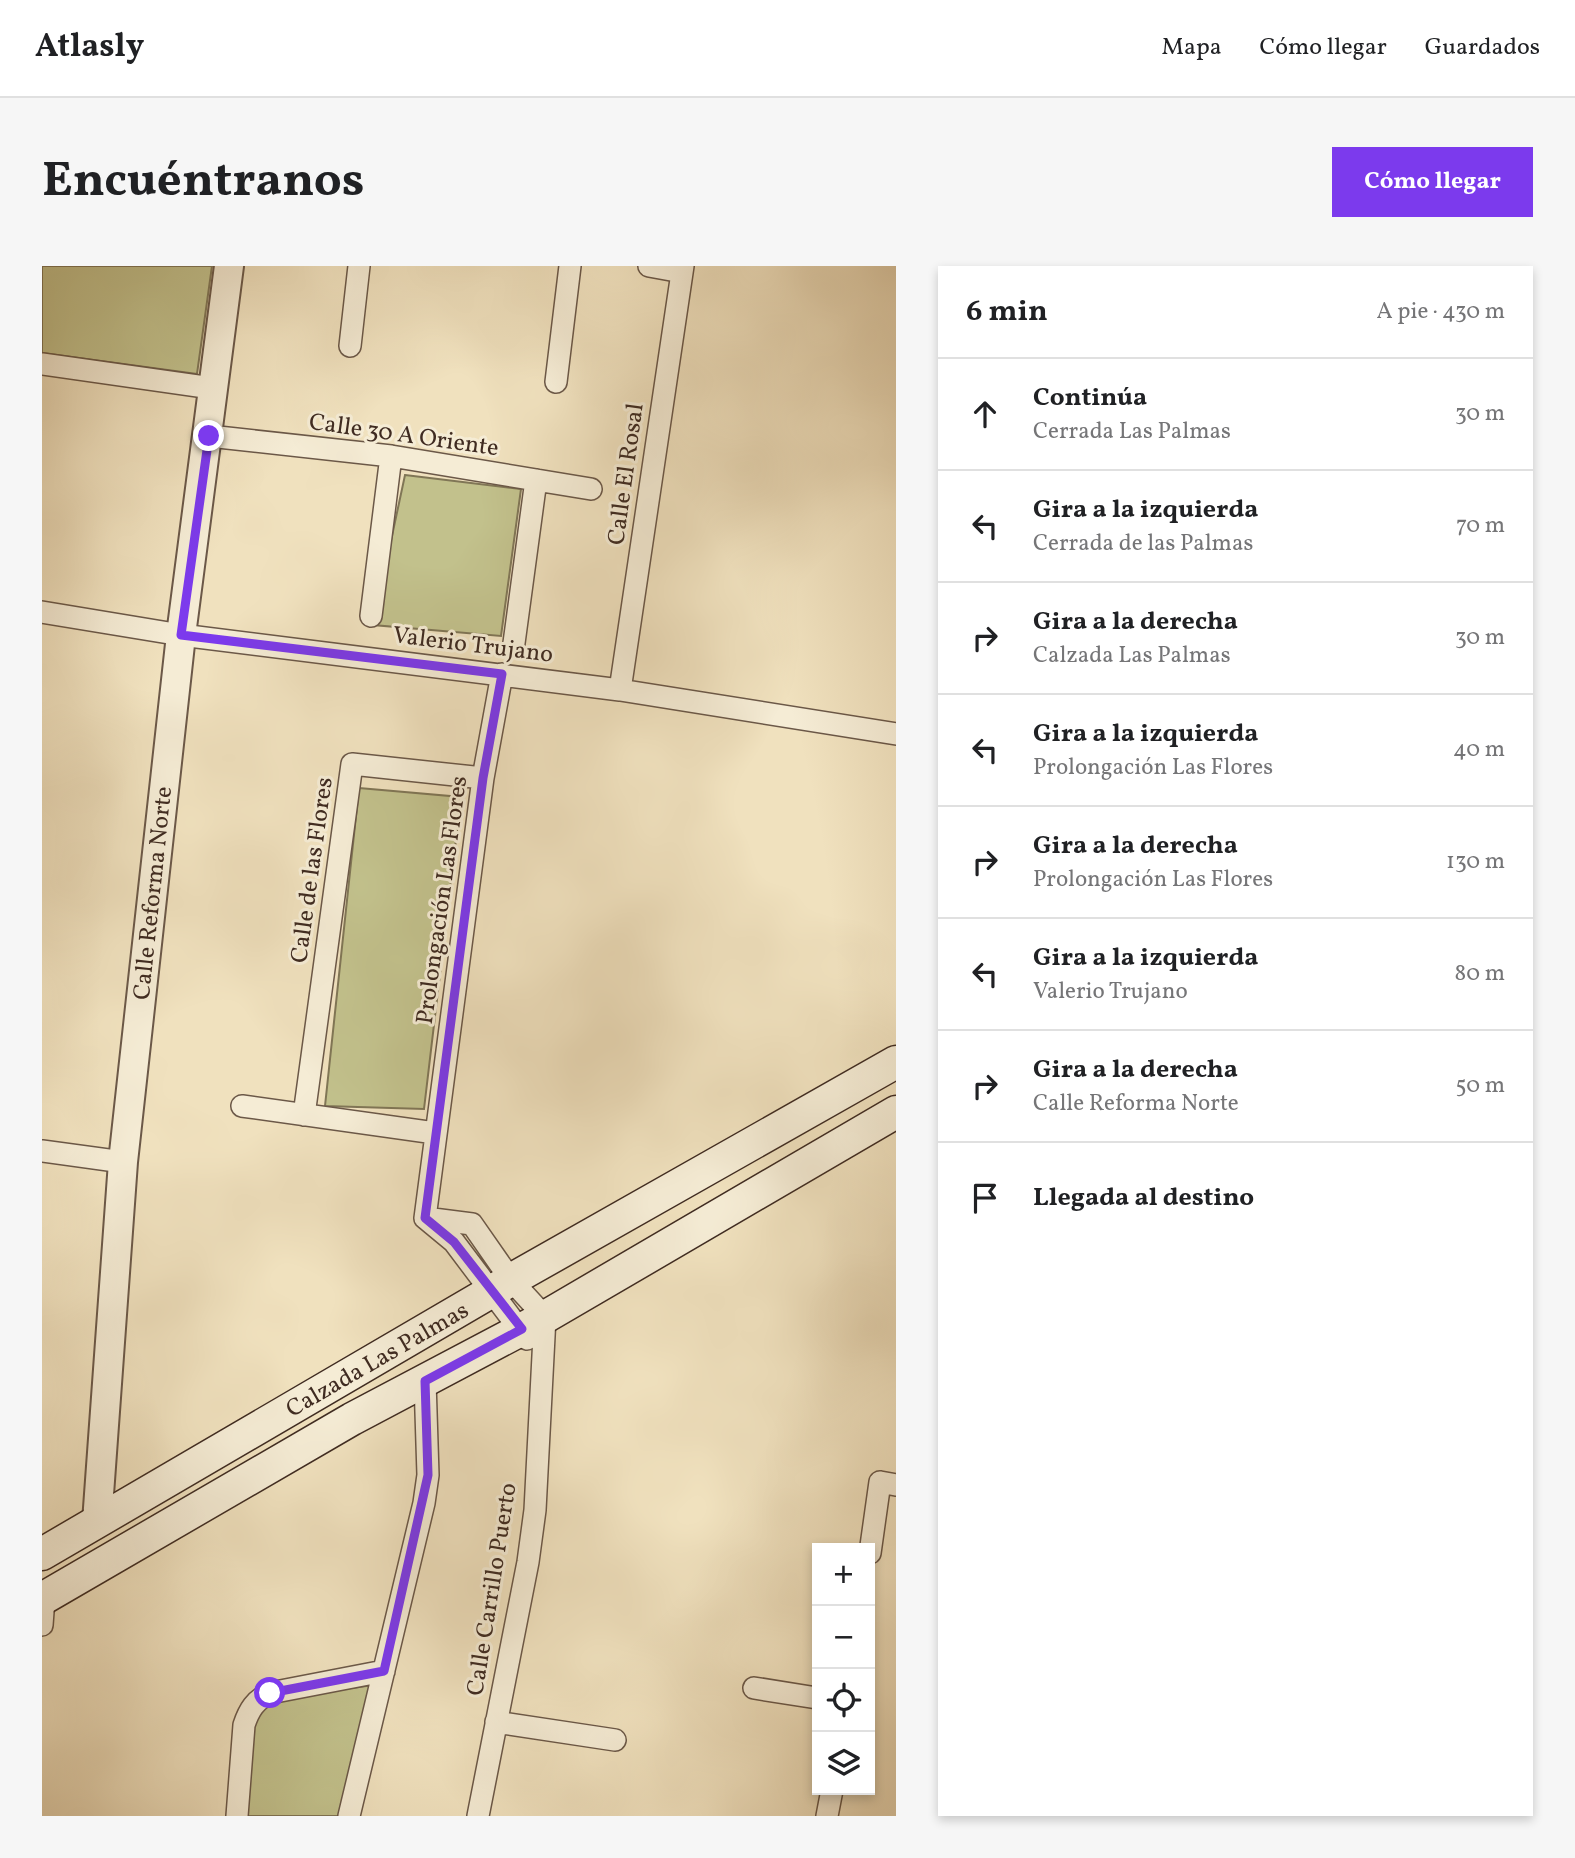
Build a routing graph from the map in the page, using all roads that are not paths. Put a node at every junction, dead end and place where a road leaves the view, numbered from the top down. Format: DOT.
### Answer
graph roads {
  1 [pos="229,266"];
  2 [pos="359,266"];
  3 [pos="570,266"];
  4 [pos="649,266"];
  5 [pos="682,269"];
  6 [pos="350,346"];
  7 [pos="42,364"];
  8 [pos="556,382"];
  9 [pos="212,388"];
  10 [pos="209,436"];
  11 [pos="391,456"];
  12 [pos="537,480"];
  13 [pos="591,489"];
  14 [pos="42,612"];
  15 [pos="371,616"];
  16 [pos="181,635"];
  17 [pos="514,643"];
  18 [pos="502,674"];
  19 [pos="620,691"];
  20 [pos="896,734"];
  21 [pos="483,778"];
  22 [pos="896,1062"];
  23 [pos="242,1106"];
  24 [pos="896,1112"];
  25 [pos="304,1115"];
  26 [pos="435,1133"];
  27 [pos="42,1151"];
  28 [pos="123,1162"];
  29 [pos="501,1286"];
  30 [pos="533,1323"];
  31 [pos="425,1381"];
  32 [pos="332,1386"];
  33 [pos="352,1419"];
  34 [pos="896,1485"];
  35 [pos="97,1522"];
  36 [pos="871,1543"];
  37 [pos="42,1554"];
  38 [pos="43,1607"];
  39 [pos="384,1671"];
  40 [pos="754,1689"];
  41 [pos="812,1697"];
  42 [pos="496,1722"];
  43 [pos="615,1740"];
  44 [pos="831,1795"];
  45 [pos="237,1816"];
  46 [pos="349,1816"];
  47 [pos="478,1816"];
  48 [pos="827,1816"];
  1 -- 9 [label="street, Calle Reforma Norte"];
  2 -- 6 [label="street"];
  3 -- 8 [label="street"];
  4 -- 5 [label="street"];
  5 -- 19 [label="street, Calle El Rosal"];
  7 -- 9 [label="street"];
  9 -- 10 [label="street, Calle Reforma Norte"];
  10 -- 11 [label="street, Calle 30 A Oriente"];
  10 -- 16 [label="street, Calle Reforma Norte"];
  11 -- 12 [label="street, Calle 30 A Oriente"];
  11 -- 15 [label="street"];
  12 -- 13 [label="street, Calle 30 A Oriente"];
  12 -- 17 [label="street"];
  14 -- 16 [label="street, Valerio Trujano"];
  16 -- 18 [label="street, Valerio Trujano"];
  16 -- 28 [label="street, Calle Reforma Norte"];
  18 -- 19 [label="street, Valerio Trujano"];
  18 -- 21 [label="street, Prolongación Las Flores"];
  19 -- 20 [label="street, Valerio Trujano"];
  21 -- 25 [label="street, Calle de las Flores"];
  21 -- 26 [label="street, Prolongación Las Flores"];
  22 -- 29 [label="main road, Calzada Las Palmas"];
  23 -- 25 [label="street"];
  24 -- 30 [label="main road, Calzada Las Palmas"];
  25 -- 26 [label="street"];
  26 -- 29 [label="street, Prolongación Las Flores"];
  27 -- 28 [label="street"];
  28 -- 35 [label="street, Calle Reforma Norte"];
  29 -- 30 [label="street, Prolongación Las Flores"];
  29 -- 32 [label="main road, Calzada Las Palmas"];
  30 -- 31 [label="main road, Calzada Las Palmas"];
  30 -- 42 [label="street, Calle Carrillo Puerto"];
  31 -- 33 [label="main road, Calzada Las Palmas"];
  31 -- 39 [label="street"];
  32 -- 33 [label="main road"];
  32 -- 35 [label="main road, Calzada Las Palmas"];
  33 -- 38 [label="main road, Calzada Las Palmas"];
  34 -- 36 [label="street"];
  35 -- 37 [label="main road, Calzada Las Palmas"];
  39 -- 45 [label="street"];
  39 -- 46 [label="street"];
  40 -- 41 [label="street"];
  42 -- 43 [label="street"];
  42 -- 47 [label="street, Calle Carrillo Puerto"];
  44 -- 48 [label="street"];
}
